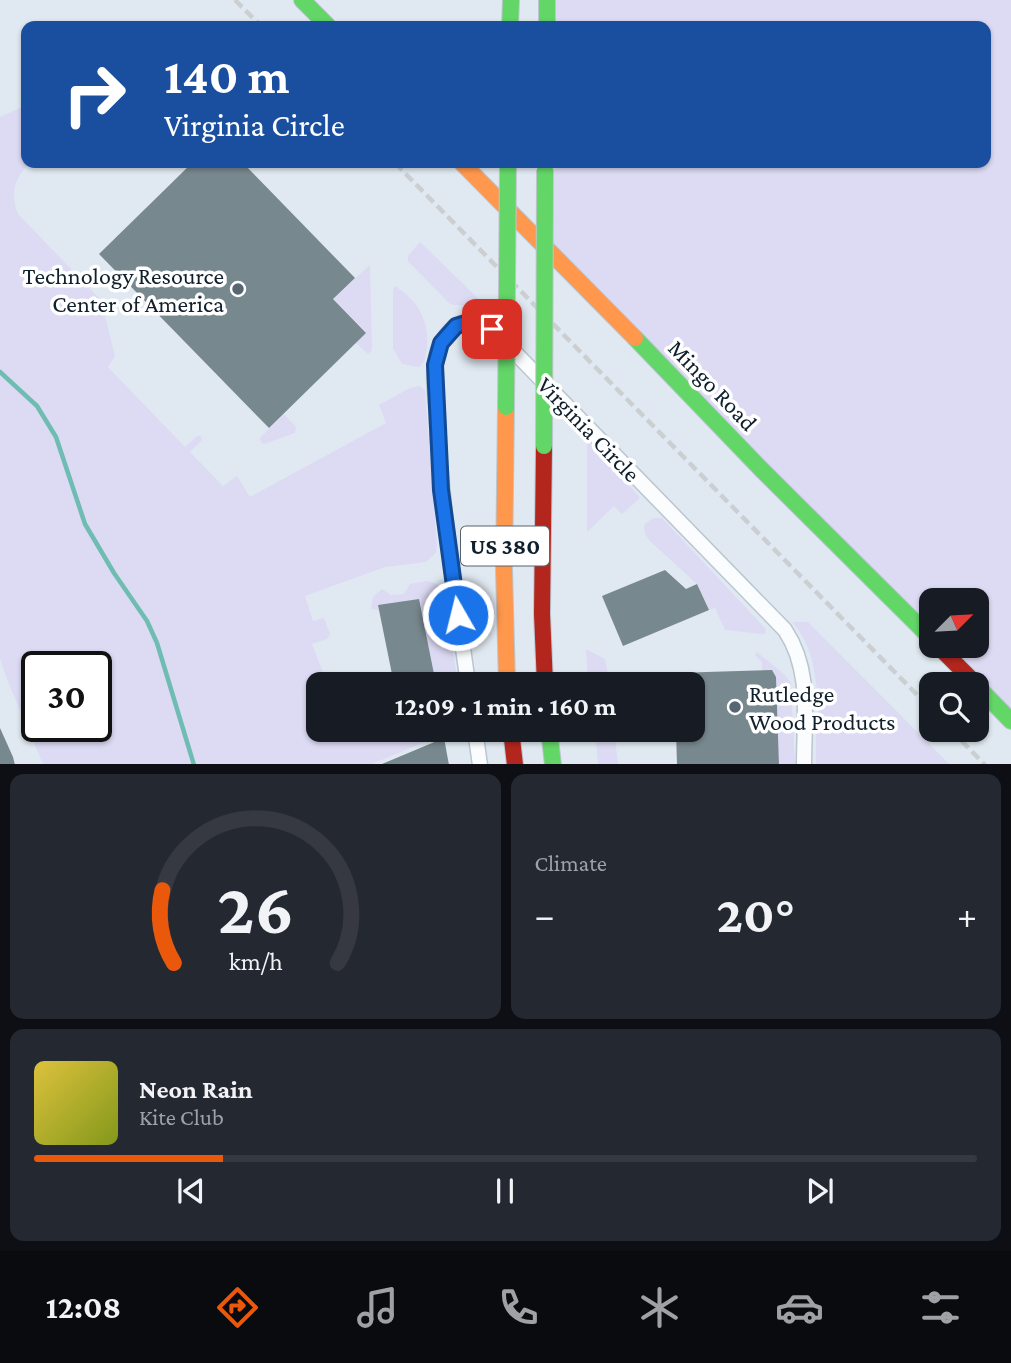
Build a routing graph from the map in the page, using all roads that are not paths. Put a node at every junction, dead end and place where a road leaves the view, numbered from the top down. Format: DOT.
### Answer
graph roads {
  1 [pos="302,0"];
  2 [pos="511,0"];
  3 [pos="547,0"];
  4 [pos="323,21"];
  5 [pos="510,21"];
  6 [pos="547,21"];
  7 [pos="467,168"];
  8 [pos="508,168"];
  9 [pos="545,168"];
  10 [pos="919,626"];
  11 [pos="950,658"];
  12 [pos="466,672"];
  13 [pos="507,672"];
  14 [pos="544,672"];
  15 [pos="963,672"];
  16 [pos="989,698"];
  17 [pos="1011,721"];
  18 [pos="477,742"];
  19 [pos="512,742"];
  20 [pos="550,742"];
  21 [pos="480,764"];
  22 [pos="515,764"];
  23 [pos="553,764"];
  24 [pos="804,764"];
  1 -- 4 [label="main road"];
  2 -- 5 [label="main road"];
  3 -- 6 [label="main road"];
  7 -- 10 [label="main road, Mingo Road"];
  8 -- 13 [label="main road, US 380, bridge"];
  9 -- 14 [label="main road, US 380, bridge"];
  11 -- 15 [label="main road"];
  12 -- 24 [label="street, Virginia Circle"];
  16 -- 17 [label="main road"];
  18 -- 21 [label="street"];
  19 -- 22 [label="main road"];
  20 -- 23 [label="main road"];
}
